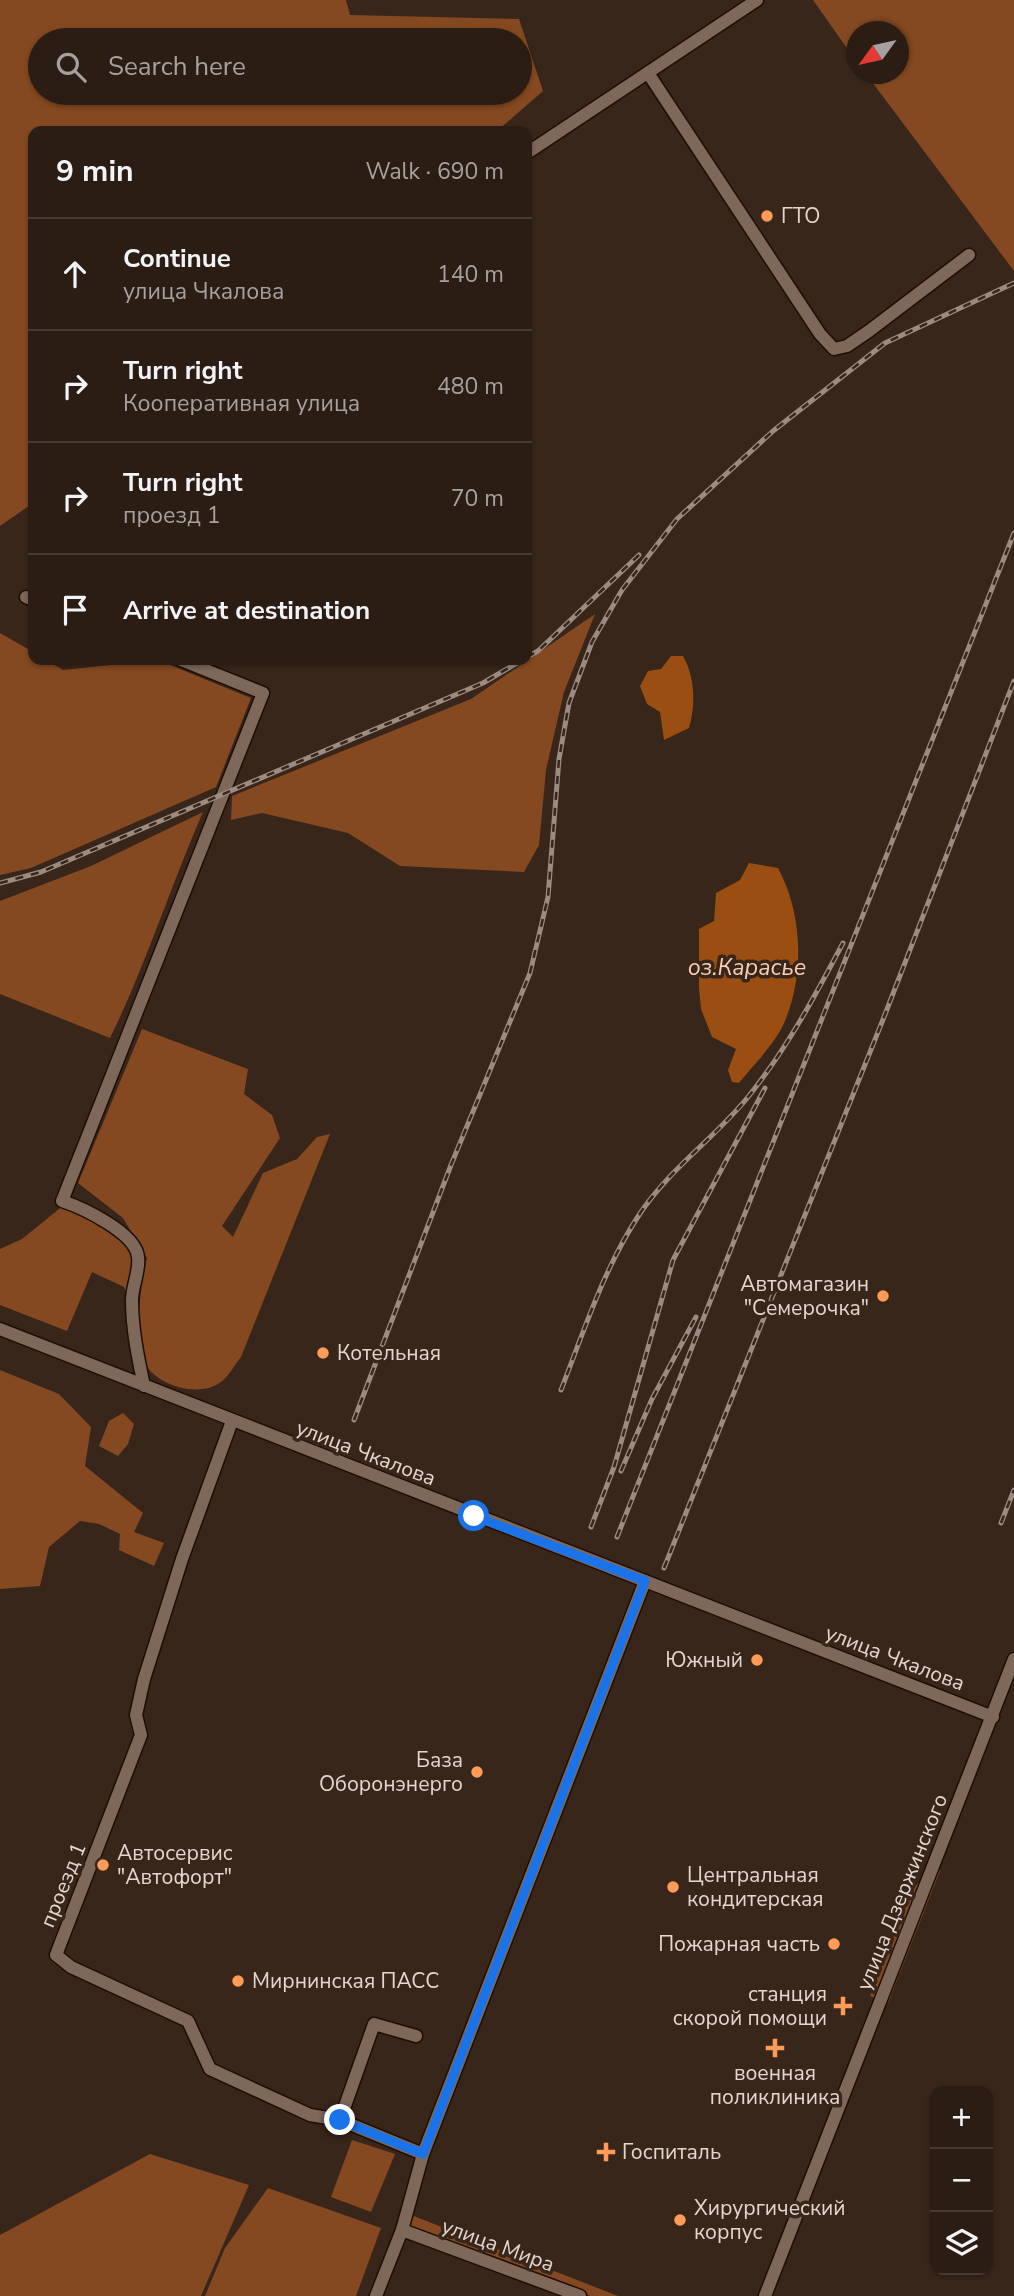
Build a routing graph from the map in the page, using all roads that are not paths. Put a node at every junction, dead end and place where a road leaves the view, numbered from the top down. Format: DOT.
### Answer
graph roads {
  1 [pos="757,0"];
  2 [pos="648,74"];
  3 [pos="532,150"];
  4 [pos="969,255"];
  5 [pos="193,665"];
  6 [pos="0,1329"];
  7 [pos="144,1386"];
  8 [pos="232,1421"];
  9 [pos="645,1581"];
  10 [pos="1014,1659"];
  11 [pos="993,1717"];
  12 [pos="416,2036"];
  13 [pos="340,2120"];
  14 [pos="423,2154"];
  15 [pos="402,2230"];
  16 [pos="376,2296"];
  17 [pos="580,2296"];
  18 [pos="765,2296"];
  1 -- 2 [label="street"];
  2 -- 3 [label="street"];
  2 -- 4 [label="street"];
  5 -- 7 [label="street"];
  6 -- 7 [label="street, улица Чкалова"];
  7 -- 8 [label="street, улица Чкалова"];
  8 -- 9 [label="street, улица Чкалова"];
  8 -- 13 [label="street, проезд 1"];
  9 -- 11 [label="street, улица Чкалова"];
  9 -- 14 [label="street"];
  10 -- 11 [label="street, улица Дзержинского"];
  11 -- 18 [label="street, улица Дзержинского"];
  12 -- 13 [label="street"];
  13 -- 14 [label="street, проезд 1"];
  14 -- 15 [label="street"];
  15 -- 16 [label="street"];
  15 -- 17 [label="street, улица Мира"];
}
